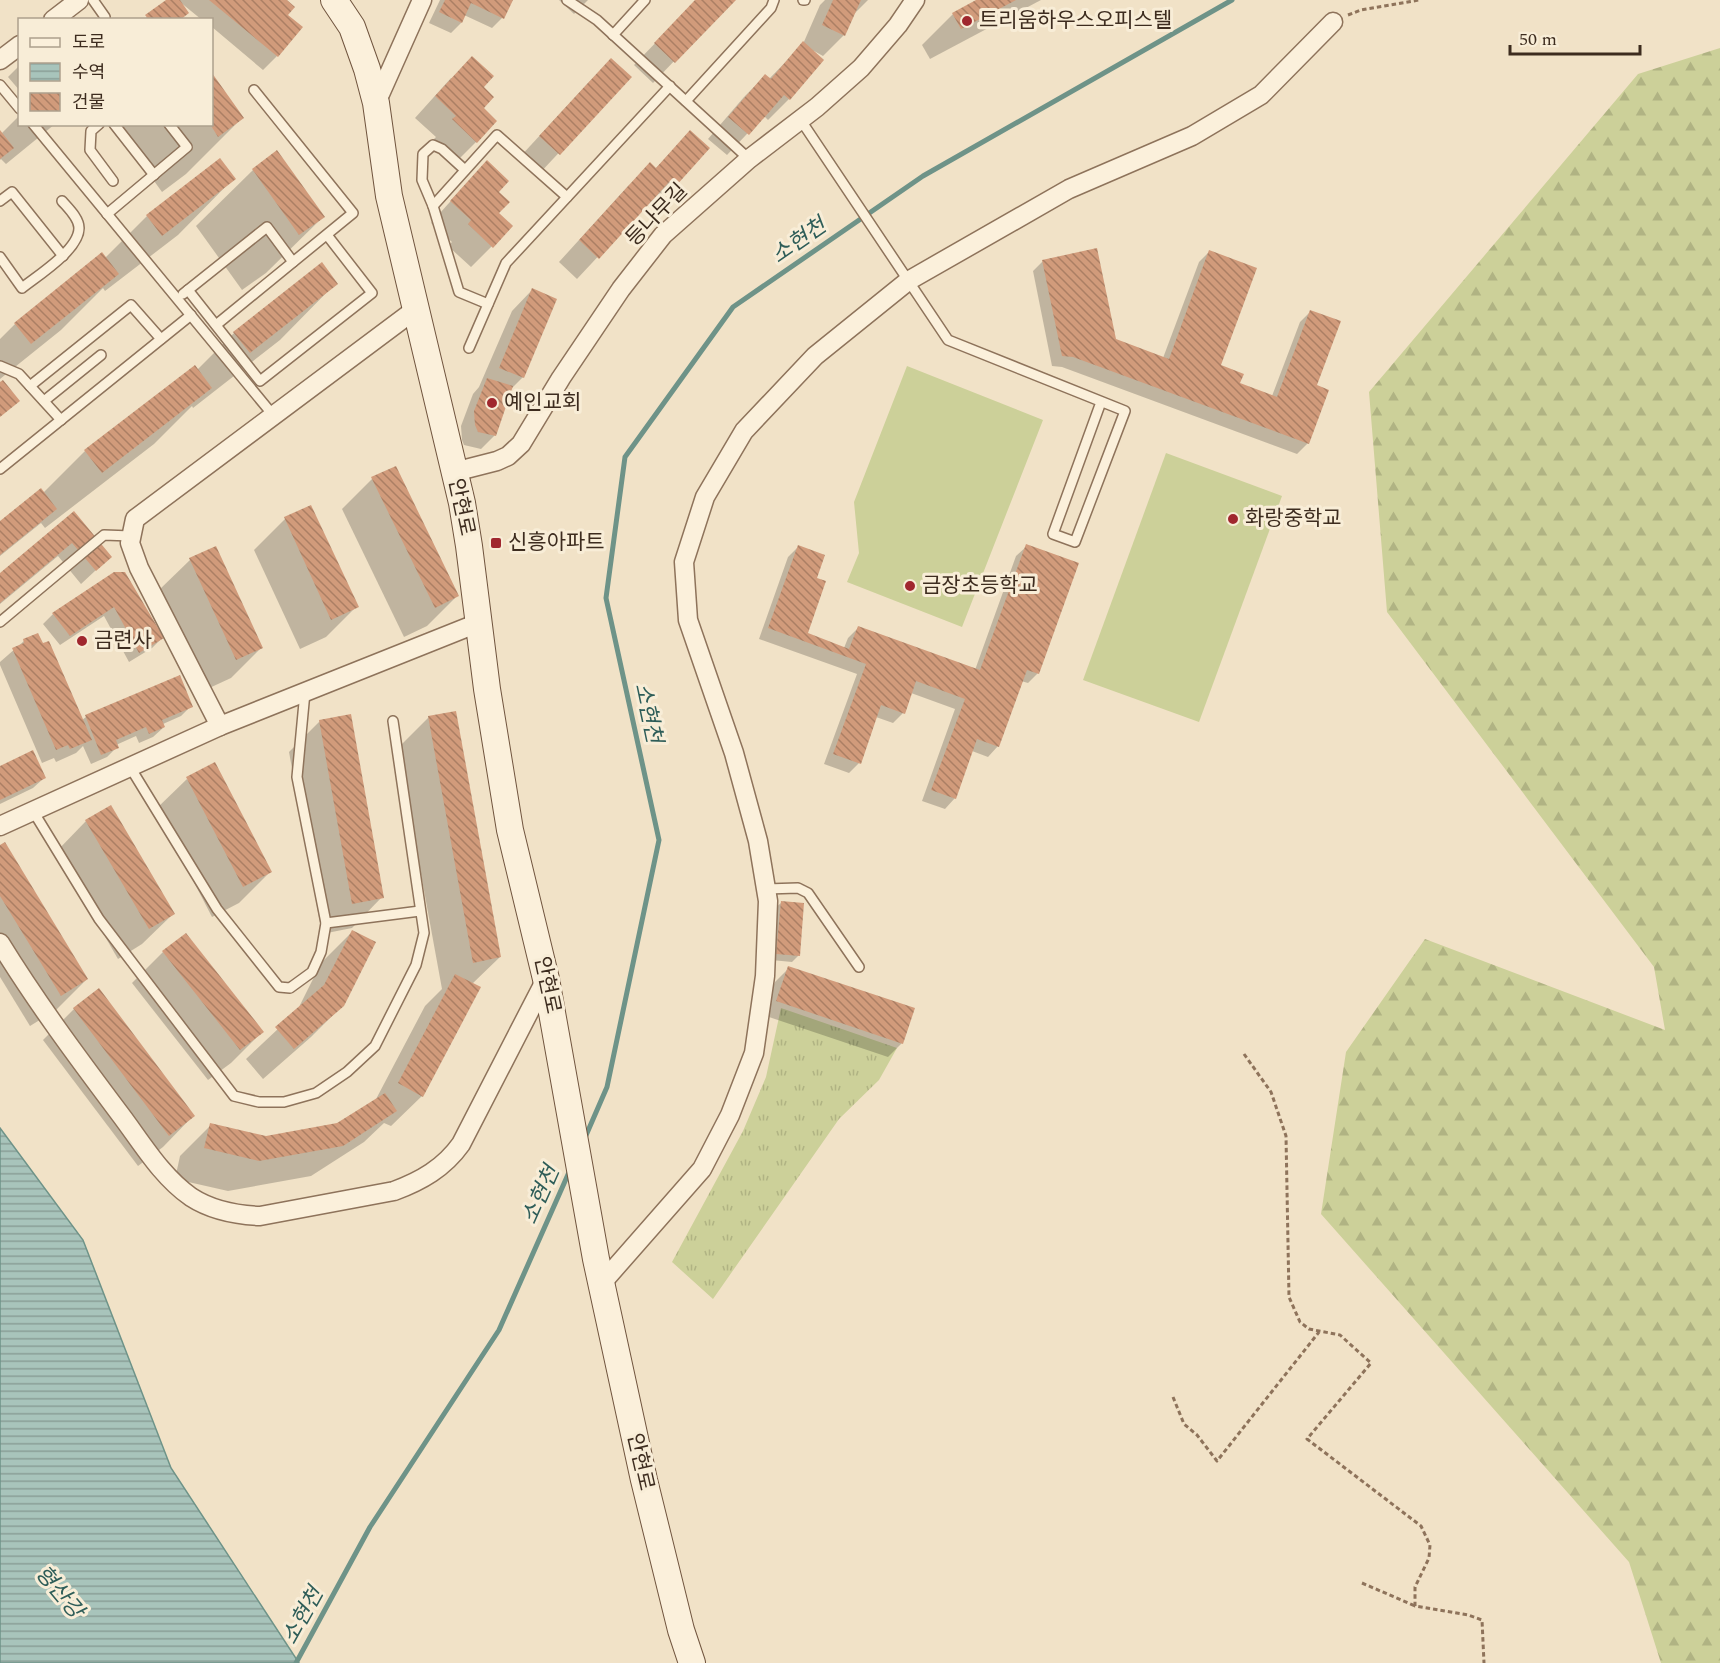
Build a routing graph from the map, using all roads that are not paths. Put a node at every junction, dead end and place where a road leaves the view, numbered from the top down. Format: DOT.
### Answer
graph roads {
  1 [pos="79,0"];
  2 [pos="93,0"];
  3 [pos="334,0"];
  4 [pos="422,0"];
  5 [pos="567,0"];
  6 [pos="645,0"];
  7 [pos="774,0"];
  8 [pos="915,0"];
  9 [pos="105,17"];
  10 [pos="56,18"];
  11 [pos="1333,22"];
  12 [pos="613,35"];
  13 [pos="18,46"];
  14 [pos="0,60"];
  15 [pos="0,85"];
  16 [pos="670,86"];
  17 [pos="254,90"];
  18 [pos="686,101"];
  19 [pos="376,104"];
  20 [pos="18,107"];
  21 [pos="800,119"];
  22 [pos="35,126"];
  23 [pos="97,126"];
  24 [pos="116,126"];
  25 [pos="171,126"];
  26 [pos="749,159"];
  27 [pos="465,170"];
  28 [pos="154,175"];
  29 [pos="113,181"];
  30 [pos="567,197"];
  31 [pos="0,201"];
  32 [pos="62,201"];
  33 [pos="433,206"];
  34 [pos="107,214"];
  35 [pos="327,235"];
  36 [pos="63,256"];
  37 [pos="0,257"];
  38 [pos="293,262"];
  39 [pos="909,281"];
  40 [pos="188,290"];
  41 [pos="177,299"];
  42 [pos="488,304"];
  43 [pos="416,309"];
  44 [pos="190,315"];
  45 [pos="216,325"];
  46 [pos="161,339"];
  47 [pos="469,348"];
  48 [pos="100,355"];
  49 [pos="0,366"];
  50 [pos="30,386"];
  51 [pos="44,401"];
  52 [pos="1101,402"];
  53 [pos="273,416"];
  54 [pos="61,420"];
  55 [pos="0,469"];
  56 [pos="454,472"];
  57 [pos="131,536"];
  58 [pos="0,622"];
  59 [pos="478,623"];
  60 [pos="304,692"];
  61 [pos="393,721"];
  62 [pos="220,726"];
  63 [pos="130,767"];
  64 [pos="33,811"];
  65 [pos="0,826"];
  66 [pos="766,889"];
  67 [pos="420,912"];
  68 [pos="326,923"];
  69 [pos="0,943"];
  70 [pos="859,967"];
  71 [pos="546,979"];
  72 [pos="602,1284"];
  73 [pos="692,1663"];
  1 -- 10 [label="street"];
  2 -- 9 [label="lane"];
  3 -- 19 [label="street, 안현로"];
  4 -- 19 [label="street"];
  5 -- 12 [label="lane"];
  6 -- 12 [label="lane"];
  7 -- 18 [label="lane"];
  8 -- 21 [label="street, 등나무길"];
  11 -- 39 [label="street"];
  12 -- 16 [label="lane"];
  13 -- 14 [label="street"];
  15 -- 20 [label="lane"];
  16 -- 18 [label="lane"];
  16 -- 30 [label="lane"];
  17 -- 35 [label="lane"];
  18 -- 26 [label="lane"];
  19 -- 43 [label="street, 안현로"];
  21 -- 26 [label="street, 등나무길"];
  21 -- 39 [label="lane"];
  22 -- 34 [label="lane"];
  23 -- 29 [label="lane"];
  24 -- 28 [label="lane"];
  25 -- 28 [label="lane"];
  26 -- 56 [label="street, 등나무길"];
  27 -- 30 [label="lane"];
  27 -- 33 [label="lane"];
  27 -- 33 [label="lane"];
  28 -- 34 [label="lane"];
  30 -- 42 [label="lane"];
  31 -- 36 [label="lane"];
  32 -- 36 [label="lane"];
  33 -- 42 [label="lane"];
  34 -- 41 [label="lane"];
  35 -- 38 [label="lane"];
  35 -- 45 [label="lane"];
  36 -- 37 [label="lane"];
  38 -- 40 [label="lane"];
  38 -- 45 [label="lane"];
  39 -- 52 [label="lane"];
  39 -- 66 [label="street"];
  40 -- 41 [label="lane"];
  40 -- 45 [label="lane"];
  41 -- 44 [label="lane"];
  42 -- 47 [label="lane"];
  43 -- 53 [label="street"];
  43 -- 56 [label="street, 안현로"];
  44 -- 46 [label="lane"];
  44 -- 53 [label="lane"];
  46 -- 50 [label="lane"];
  46 -- 54 [label="lane"];
  48 -- 51 [label="lane"];
  49 -- 50 [label="lane"];
  50 -- 51 [label="lane"];
  51 -- 54 [label="lane"];
  52 -- 52 [label="lane"];
  53 -- 57 [label="street"];
  54 -- 55 [label="lane"];
  56 -- 59 [label="street, 안현로"];
  57 -- 58 [label="lane"];
  57 -- 62 [label="street"];
  59 -- 60 [label="street"];
  59 -- 71 [label="street, 안현로"];
  60 -- 62 [label="street"];
  60 -- 68 [label="lane"];
  61 -- 67 [label="lane"];
  62 -- 63 [label="street"];
  63 -- 64 [label="street"];
  63 -- 68 [label="lane"];
  64 -- 65 [label="street"];
  64 -- 67 [label="lane"];
  66 -- 70 [label="lane"];
  66 -- 72 [label="street"];
  67 -- 68 [label="lane"];
  69 -- 71 [label="street"];
  71 -- 72 [label="street, 안현로"];
  72 -- 73 [label="street, 안현로"];
}
